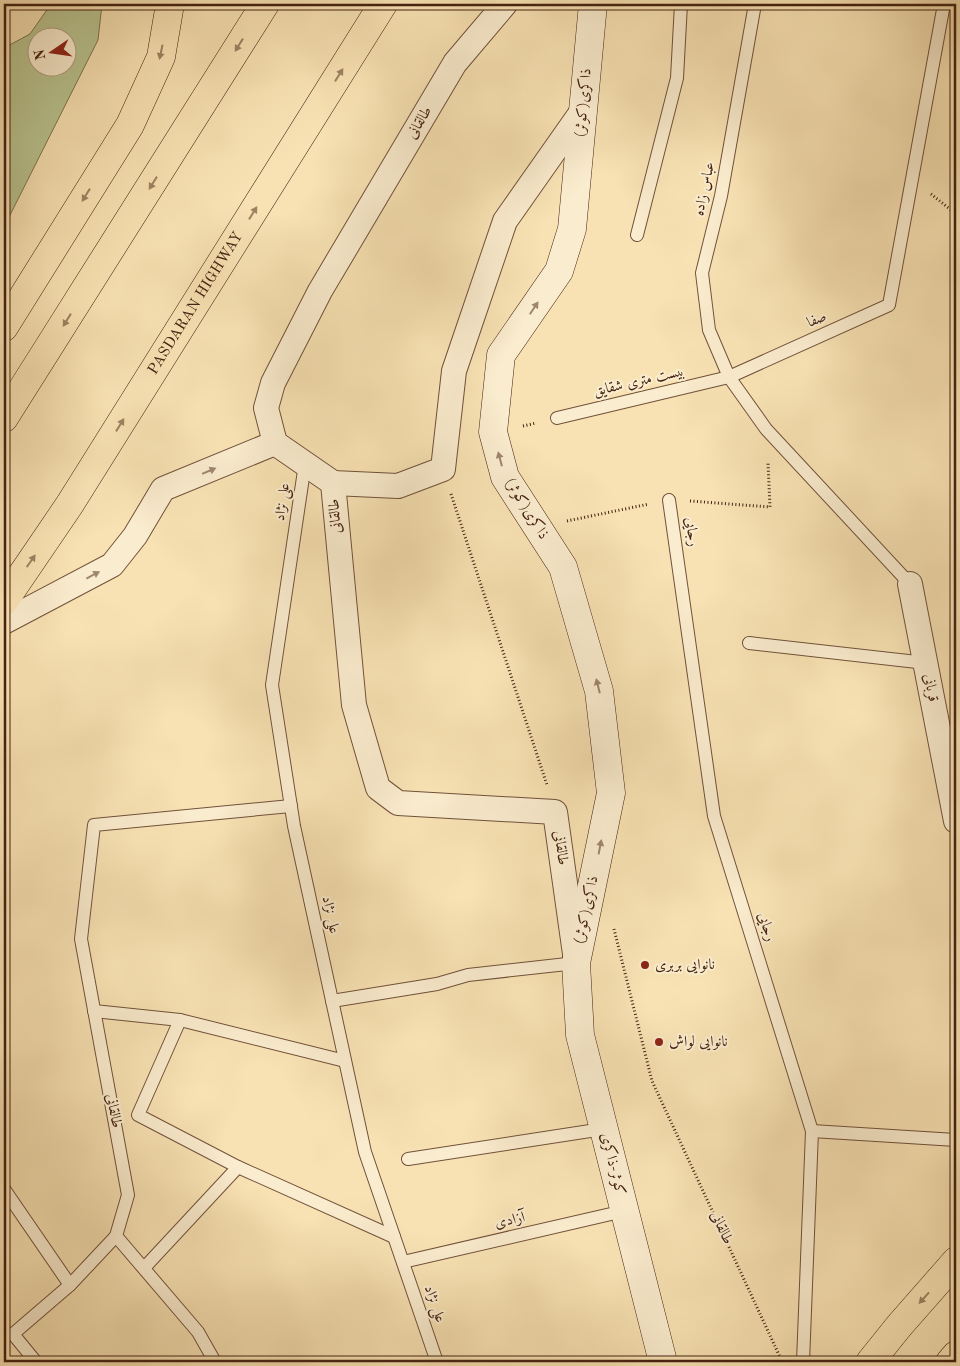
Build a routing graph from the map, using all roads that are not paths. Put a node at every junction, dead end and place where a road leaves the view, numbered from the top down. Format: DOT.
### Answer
graph roads {
  1 [pos="170,4"];
  2 [pos="265,4"];
  3 [pos="383,4"];
  4 [pos="504,4"];
  5 [pos="593,4"];
  6 [pos="681,4"];
  7 [pos="755,4"];
  8 [pos="944,4"];
  9 [pos="584,110"];
  10 [pos="637,235"];
  11 [pos="4,327"];
  12 [pos="729,377"];
  13 [pos="4,418"];
  14 [pos="557,418"];
  15 [pos="275,443"];
  16 [pos="305,464"];
  17 [pos="333,483"];
  18 [pos="670,500"];
  19 [pos="910,584"];
  20 [pos="4,601"];
  21 [pos="4,622"];
  22 [pos="749,643"];
  23 [pos="926,663"];
  24 [pos="291,806"];
  25 [pos="955,809"];
  26 [pos="576,963"];
  27 [pos="332,1001"];
  28 [pos="94,1011"];
  29 [pos="180,1020"];
  30 [pos="345,1061"];
  31 [pos="604,1129"];
  32 [pos="812,1131"];
  33 [pos="956,1140"];
  34 [pos="408,1159"];
  35 [pos="238,1167"];
  36 [pos="4,1189"];
  37 [pos="624,1211"];
  38 [pos="116,1236"];
  39 [pos="394,1237"];
  40 [pos="956,1261"];
  41 [pos="403,1262"];
  42 [pos="144,1268"];
  43 [pos="70,1285"];
  44 [pos="956,1355"];
  45 [pos="36,1362"];
  46 [pos="215,1362"];
  47 [pos="437,1362"];
  48 [pos="663,1362"];
  49 [pos="803,1362"];
  50 [pos="870,1362"];
  51 [pos="950,1362"];
  1 -- 11 [label="main road, one-way"];
  2 -- 13 [label="main road, one-way"];
  20 -- 3 [label="main road, PASDARAN HIGHWAY, one-way"];
  4 -- 15 [label="street, طالقانی"];
  5 -- 9 [label="street, ذاکری(کوثر)"];
  6 -- 10 [label="lane"];
  7 -- 12 [label="lane, عباس زاده"];
  8 -- 12 [label="lane, صفا"];
  9 -- 17 [label="street"];
  26 -- 9 [label="street, ذاکری(کوثر), one-way"];
  12 -- 14 [label="lane, بیست متری شقایق"];
  12 -- 19 [label="lane"];
  15 -- 16 [label="street, طالقانی"];
  21 -- 15 [label="street, one-way"];
  16 -- 17 [label="street, طالقانی"];
  16 -- 24 [label="lane, علی نژاد"];
  17 -- 26 [label="street, طالقانی"];
  18 -- 32 [label="lane, رجایی"];
  19 -- 23 [label="street, قربانی"];
  22 -- 23 [label="lane"];
  23 -- 25 [label="street, قربانی"];
  24 -- 27 [label="lane, علی نژاد"];
  24 -- 28 [label="lane, طالقانی"];
  26 -- 27 [label="lane"];
  26 -- 31 [label="street, کوثر-ذاکری"];
  27 -- 30 [label="lane, علی نژاد"];
  28 -- 29 [label="lane"];
  28 -- 38 [label="lane, طالقانی"];
  29 -- 30 [label="lane"];
  29 -- 35 [label="lane"];
  30 -- 39 [label="lane, علی نژاد"];
  31 -- 34 [label="lane"];
  31 -- 37 [label="street, کوثر-ذاکری"];
  32 -- 33 [label="lane"];
  32 -- 49 [label="lane, رجایی"];
  35 -- 39 [label="lane"];
  35 -- 42 [label="lane"];
  36 -- 43 [label="lane"];
  37 -- 41 [label="lane, آزادی"];
  37 -- 48 [label="street, کوثر-ذاکری"];
  38 -- 42 [label="lane"];
  38 -- 43 [label="lane"];
  39 -- 41 [label="lane, علی نژاد"];
  40 -- 50 [label="main road, one-way"];
  41 -- 47 [label="lane, علی نژاد"];
  42 -- 46 [label="lane"];
  43 -- 45 [label="lane"];
  44 -- 51 [label="main road"];
}
